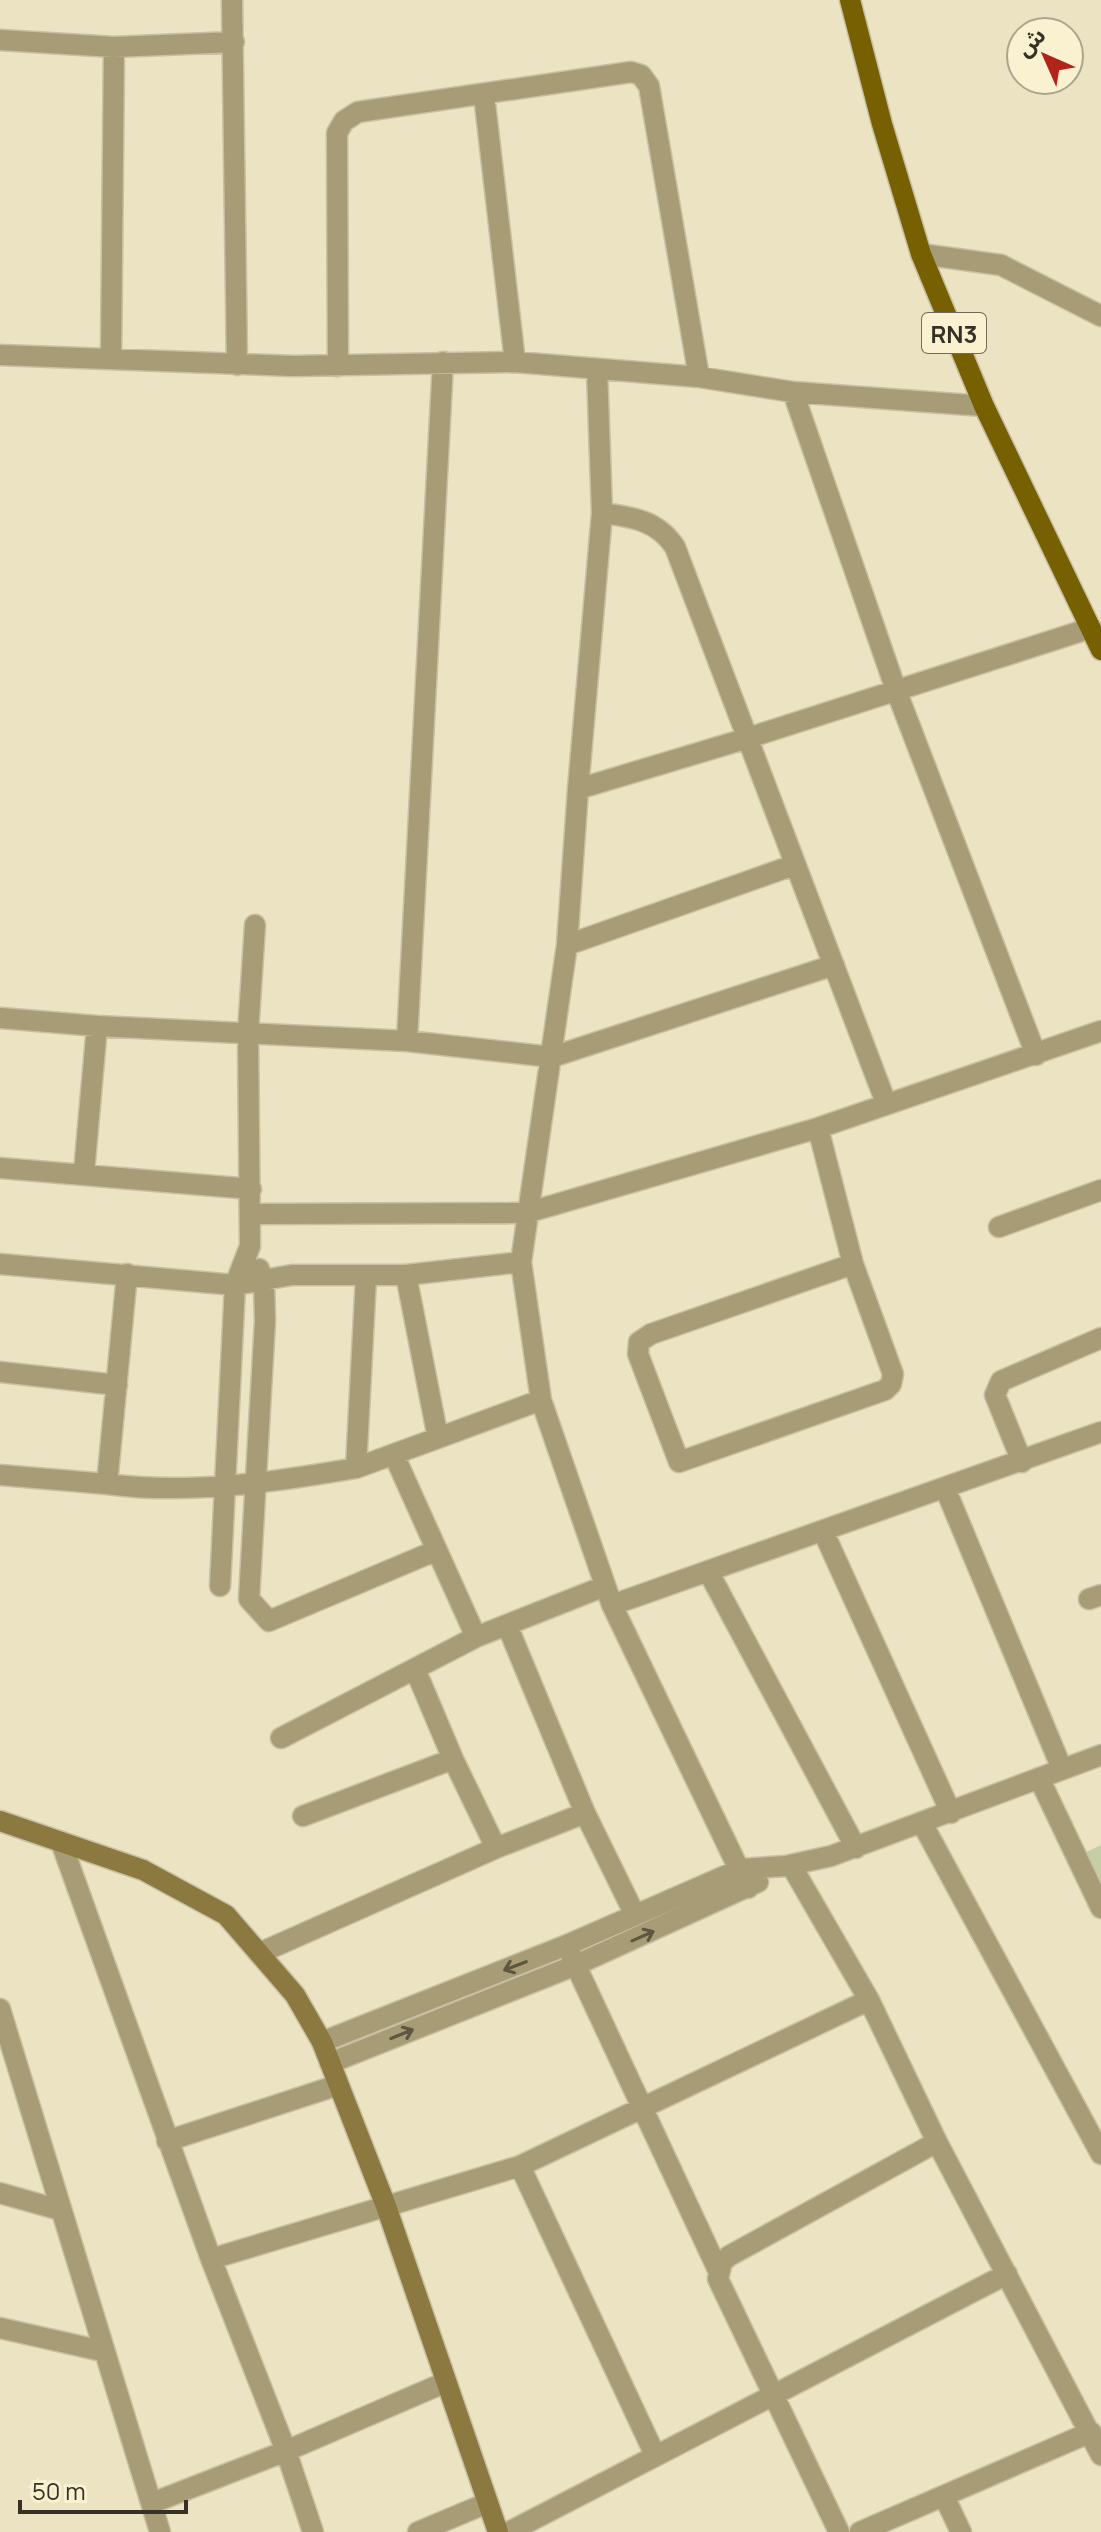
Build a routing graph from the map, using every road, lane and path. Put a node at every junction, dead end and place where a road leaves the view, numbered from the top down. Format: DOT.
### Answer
graph roads {
  1 [pos="232,0"];
  2 [pos="850,0"];
  3 [pos="0,40"];
  4 [pos="234,42"];
  5 [pos="114,47"];
  6 [pos="484,95"];
  7 [pos="921,254"];
  8 [pos="1101,316"];
  9 [pos="0,355"];
  10 [pos="111,357"];
  11 [pos="443,362"];
  12 [pos="515,362"];
  13 [pos="237,365"];
  14 [pos="338,366"];
  15 [pos="597,369"];
  16 [pos="699,377"];
  17 [pos="793,392"];
  18 [pos="984,406"];
  19 [pos="602,513"];
  20 [pos="1091,628"];
  21 [pos="1101,650"];
  22 [pos="896,690"];
  23 [pos="748,738"];
  24 [pos="578,789"];
  25 [pos="794,865"];
  26 [pos="255,925"];
  27 [pos="567,945"];
  28 [pos="834,965"];
  29 [pos="0,1018"];
  30 [pos="97,1026"];
  31 [pos="1101,1031"];
  32 [pos="248,1033"];
  33 [pos="407,1041"];
  34 [pos="1036,1055"];
  35 [pos="552,1057"];
  36 [pos="886,1103"];
  37 [pos="818,1128"];
  38 [pos="0,1168"];
  39 [pos="84,1172"];
  40 [pos="251,1189"];
  41 [pos="1101,1190"];
  42 [pos="526,1213"];
  43 [pos="252,1214"];
  44 [pos="999,1227"];
  45 [pos="250,1246"];
  46 [pos="521,1262"];
  47 [pos="0,1264"];
  48 [pos="853,1264"];
  49 [pos="127,1274"];
  50 [pos="406,1275"];
  51 [pos="366,1277"];
  52 [pos="264,1281"];
  53 [pos="235,1285"];
  54 [pos="1101,1338"];
  55 [pos="0,1372"];
  56 [pos="117,1385"];
  57 [pos="541,1400"];
  58 [pos="1101,1432"];
  59 [pos="438,1438"];
  60 [pos="394,1455"];
  61 [pos="1022,1462"];
  62 [pos="356,1468"];
  63 [pos="0,1475"];
  64 [pos="107,1484"];
  65 [pos="227,1485"];
  66 [pos="256,1486"];
  67 [pos="945,1488"];
  68 [pos="823,1531"];
  69 [pos="435,1551"];
  70 [pos="708,1571"];
  71 [pos="220,1586"];
  72 [pos="608,1596"];
  73 [pos="507,1625"];
  74 [pos="476,1637"];
  75 [pos="415,1669"];
  76 [pos="281,1738"];
  77 [pos="1101,1755"];
  78 [pos="453,1759"];
  79 [pos="1062,1769"];
  80 [pos="1039,1778"];
  81 [pos="585,1813"];
  82 [pos="951,1813"];
  83 [pos="303,1816"];
  84 [pos="0,1821"];
  85 [pos="922,1823"];
  86 [pos="61,1842"];
  87 [pos="496,1848"];
  88 [pos="856,1848"];
  89 [pos="788,1866"];
  90 [pos="744,1878"];
  91 [pos="1101,1908"];
  92 [pos="635,1915"];
  93 [pos="567,1945"];
  94 [pos="262,1952"];
  95 [pos="576,1965"];
  96 [pos="869,2000"];
  97 [pos="2,2021"];
  98 [pos="322,2042"];
  99 [pos="330,2063"];
  100 [pos="338,2085"];
  101 [pos="640,2108"];
  102 [pos="167,2141"];
  103 [pos="937,2142"];
  104 [pos="1101,2154"];
  105 [pos="520,2166"];
  106 [pos="0,2193"];
  107 [pos="386,2206"];
  108 [pos="60,2210"];
  109 [pos="211,2259"];
  110 [pos="718,2270"];
  111 [pos="1007,2274"];
  112 [pos="0,2328"];
  113 [pos="102,2351"];
  114 [pos="446,2382"];
  115 [pos="774,2397"];
  116 [pos="1098,2447"];
  117 [pos="286,2451"];
  118 [pos="655,2455"];
  119 [pos="944,2496"];
  120 [pos="152,2503"];
  121 [pos="487,2503"];
  122 [pos="160,2532"];
  123 [pos="313,2532"];
  124 [pos="418,2532"];
  125 [pos="498,2532"];
  126 [pos="509,2532"];
  127 [pos="839,2532"];
  128 [pos="860,2532"];
  129 [pos="961,2532"];
  1 -- 4 [label="street"];
  2 -- 7 [label="main road, RN3"];
  3 -- 5 [label="street"];
  4 -- 5 [label="street"];
  4 -- 13 [label="street"];
  5 -- 10 [label="street"];
  6 -- 12 [label="street"];
  6 -- 14 [label="street"];
  6 -- 16 [label="street"];
  7 -- 8 [label="street"];
  7 -- 18 [label="main road, RN3"];
  9 -- 10 [label="street"];
  10 -- 13 [label="street"];
  11 -- 12 [label="street"];
  11 -- 14 [label="street"];
  11 -- 33 [label="street"];
  12 -- 15 [label="street"];
  13 -- 14 [label="street"];
  15 -- 16 [label="street"];
  15 -- 19 [label="street"];
  16 -- 17 [label="street"];
  17 -- 18 [label="street"];
  17 -- 22 [label="street"];
  18 -- 20 [label="main road, RN3"];
  19 -- 23 [label="street"];
  19 -- 24 [label="street"];
  20 -- 21 [label="main road, RN3"];
  20 -- 22 [label="street"];
  22 -- 23 [label="street"];
  22 -- 34 [label="street"];
  23 -- 24 [label="street"];
  23 -- 25 [label="street"];
  24 -- 27 [label="street"];
  25 -- 27 [label="street"];
  25 -- 28 [label="street"];
  26 -- 32 [label="street"];
  27 -- 35 [label="street"];
  28 -- 35 [label="street"];
  28 -- 36 [label="street"];
  29 -- 30 [label="street"];
  30 -- 32 [label="street"];
  30 -- 39 [label="street"];
  31 -- 34 [label="street"];
  32 -- 33 [label="street"];
  32 -- 40 [label="street"];
  33 -- 35 [label="street"];
  34 -- 36 [label="street"];
  35 -- 42 [label="street"];
  36 -- 37 [label="street"];
  37 -- 42 [label="street"];
  37 -- 48 [label="street"];
  38 -- 39 [label="street"];
  39 -- 40 [label="street"];
  40 -- 43 [label="street"];
  41 -- 44 [label="street"];
  42 -- 43 [label="street"];
  42 -- 46 [label="street"];
  43 -- 45 [label="street"];
  45 -- 52 [label="street"];
  45 -- 53 [label="street"];
  46 -- 50 [label="street"];
  46 -- 57 [label="street"];
  47 -- 49 [label="street"];
  48 -- 48 [label="street"];
  49 -- 53 [label="street"];
  49 -- 56 [label="street"];
  50 -- 51 [label="street"];
  50 -- 59 [label="street"];
  51 -- 52 [label="street"];
  51 -- 62 [label="street"];
  52 -- 53 [label="street"];
  52 -- 66 [label="street"];
  53 -- 65 [label="street"];
  54 -- 61 [label="street"];
  55 -- 56 [label="street"];
  56 -- 64 [label="street"];
  57 -- 59 [label="street"];
  57 -- 72 [label="street"];
  58 -- 61 [label="street"];
  59 -- 60 [label="street"];
  60 -- 62 [label="street"];
  60 -- 69 [label="street"];
  61 -- 67 [label="street"];
  62 -- 66 [label="street"];
  63 -- 64 [label="street"];
  64 -- 65 [label="street"];
  65 -- 66 [label="street"];
  65 -- 71 [label="street"];
  66 -- 69 [label="street"];
  67 -- 68 [label="street"];
  67 -- 79 [label="street"];
  68 -- 70 [label="street"];
  68 -- 82 [label="street"];
  69 -- 74 [label="street"];
  70 -- 72 [label="street"];
  70 -- 88 [label="street"];
  72 -- 73 [label="street"];
  72 -- 90 [label="street"];
  73 -- 74 [label="street"];
  73 -- 81 [label="street"];
  74 -- 75 [label="street"];
  75 -- 76 [label="street"];
  75 -- 78 [label="street"];
  77 -- 79 [label="street"];
  78 -- 83 [label="street"];
  78 -- 87 [label="street"];
  79 -- 80 [label="street"];
  80 -- 82 [label="street"];
  80 -- 91 [label="street"];
  81 -- 87 [label="street"];
  81 -- 92 [label="street"];
  82 -- 85 [label="street"];
  84 -- 86 [label="street"];
  85 -- 88 [label="street"];
  85 -- 104 [label="street"];
  86 -- 94 [label="street"];
  86 -- 102 [label="street"];
  87 -- 94 [label="street"];
  88 -- 89 [label="street"];
  89 -- 90 [label="street"];
  89 -- 96 [label="street"];
  90 -- 92 [label="street"];
  95 -- 90 [label="street, one-way"];
  92 -- 93 [label="street"];
  93 -- 95 [label="street"];
  93 -- 98 [label="street, one-way"];
  94 -- 98 [label="street"];
  99 -- 95 [label="street, one-way"];
  95 -- 101 [label="street"];
  96 -- 101 [label="street"];
  96 -- 103 [label="street"];
  97 -- 108 [label="street"];
  98 -- 99 [label="street"];
  99 -- 100 [label="street"];
  100 -- 102 [label="street"];
  100 -- 107 [label="street"];
  101 -- 105 [label="street"];
  101 -- 110 [label="street"];
  102 -- 109 [label="street"];
  103 -- 110 [label="street"];
  103 -- 111 [label="street"];
  105 -- 107 [label="street"];
  105 -- 118 [label="street"];
  106 -- 108 [label="street"];
  107 -- 109 [label="street"];
  107 -- 114 [label="street"];
  108 -- 113 [label="street"];
  109 -- 117 [label="street"];
  110 -- 115 [label="street"];
  111 -- 115 [label="street"];
  111 -- 116 [label="street"];
  112 -- 113 [label="street"];
  113 -- 120 [label="street"];
  114 -- 117 [label="street"];
  114 -- 121 [label="street"];
  115 -- 118 [label="street"];
  115 -- 127 [label="street"];
  116 -- 119 [label="street"];
  117 -- 120 [label="street"];
  117 -- 123 [label="street"];
  118 -- 126 [label="street"];
  119 -- 128 [label="street"];
  119 -- 129 [label="street"];
  120 -- 122 [label="street"];
  121 -- 124 [label="street"];
  121 -- 125 [label="street"];
}
